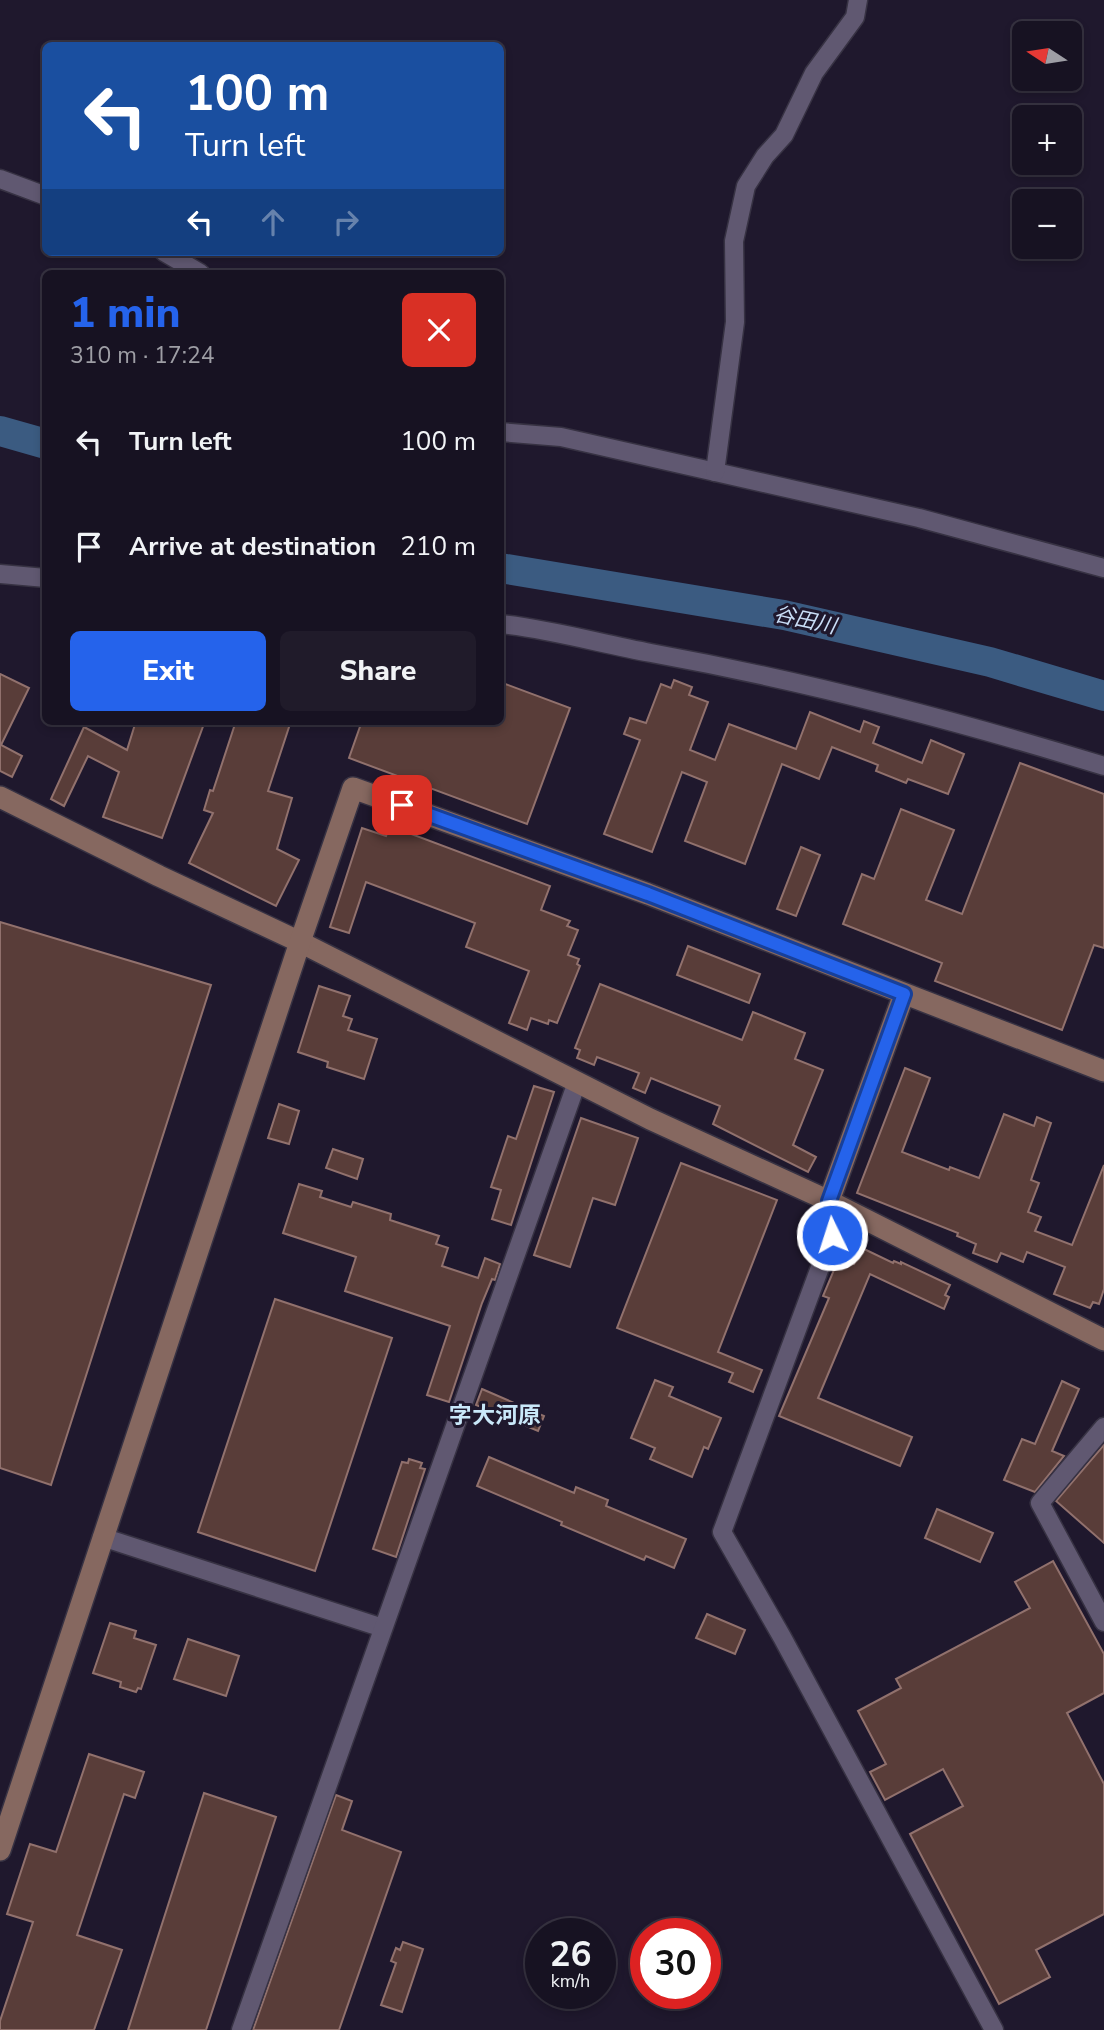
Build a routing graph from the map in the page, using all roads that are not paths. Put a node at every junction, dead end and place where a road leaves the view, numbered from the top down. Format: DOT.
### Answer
graph roads {
  1 [pos="858,0"];
  2 [pos="0,180"];
  3 [pos="42,195"];
  4 [pos="171,256"];
  5 [pos="195,270"];
  6 [pos="504,432"];
  7 [pos="715,472"];
  8 [pos="1104,568"];
  9 [pos="0,574"];
  10 [pos="42,578"];
  11 [pos="504,625"];
  12 [pos="1104,766"];
  13 [pos="0,797"];
  14 [pos="300,942"];
  15 [pos="904,994"];
  16 [pos="1104,1071"];
  17 [pos="576,1082"];
  18 [pos="829,1201"];
  19 [pos="1104,1340"];
  20 [pos="1104,1427"];
  21 [pos="102,1537"];
  22 [pos="1104,1622"];
  23 [pos="383,1628"];
  24 [pos="0,1850"];
  25 [pos="241,2030"];
  26 [pos="995,2030"];
  1 -- 7 [label="street"];
  2 -- 3 [label="street"];
  4 -- 5 [label="street"];
  6 -- 7 [label="street"];
  7 -- 8 [label="street"];
  9 -- 10 [label="street"];
  11 -- 12 [label="street"];
  13 -- 14 [label="street"];
  14 -- 15 [label="street"];
  14 -- 17 [label="street"];
  14 -- 21 [label="street"];
  15 -- 16 [label="street"];
  15 -- 18 [label="street"];
  17 -- 18 [label="street"];
  17 -- 23 [label="street"];
  18 -- 19 [label="street"];
  18 -- 26 [label="street"];
  20 -- 22 [label="street"];
  21 -- 23 [label="street"];
  21 -- 24 [label="street"];
  23 -- 25 [label="street"];
}
